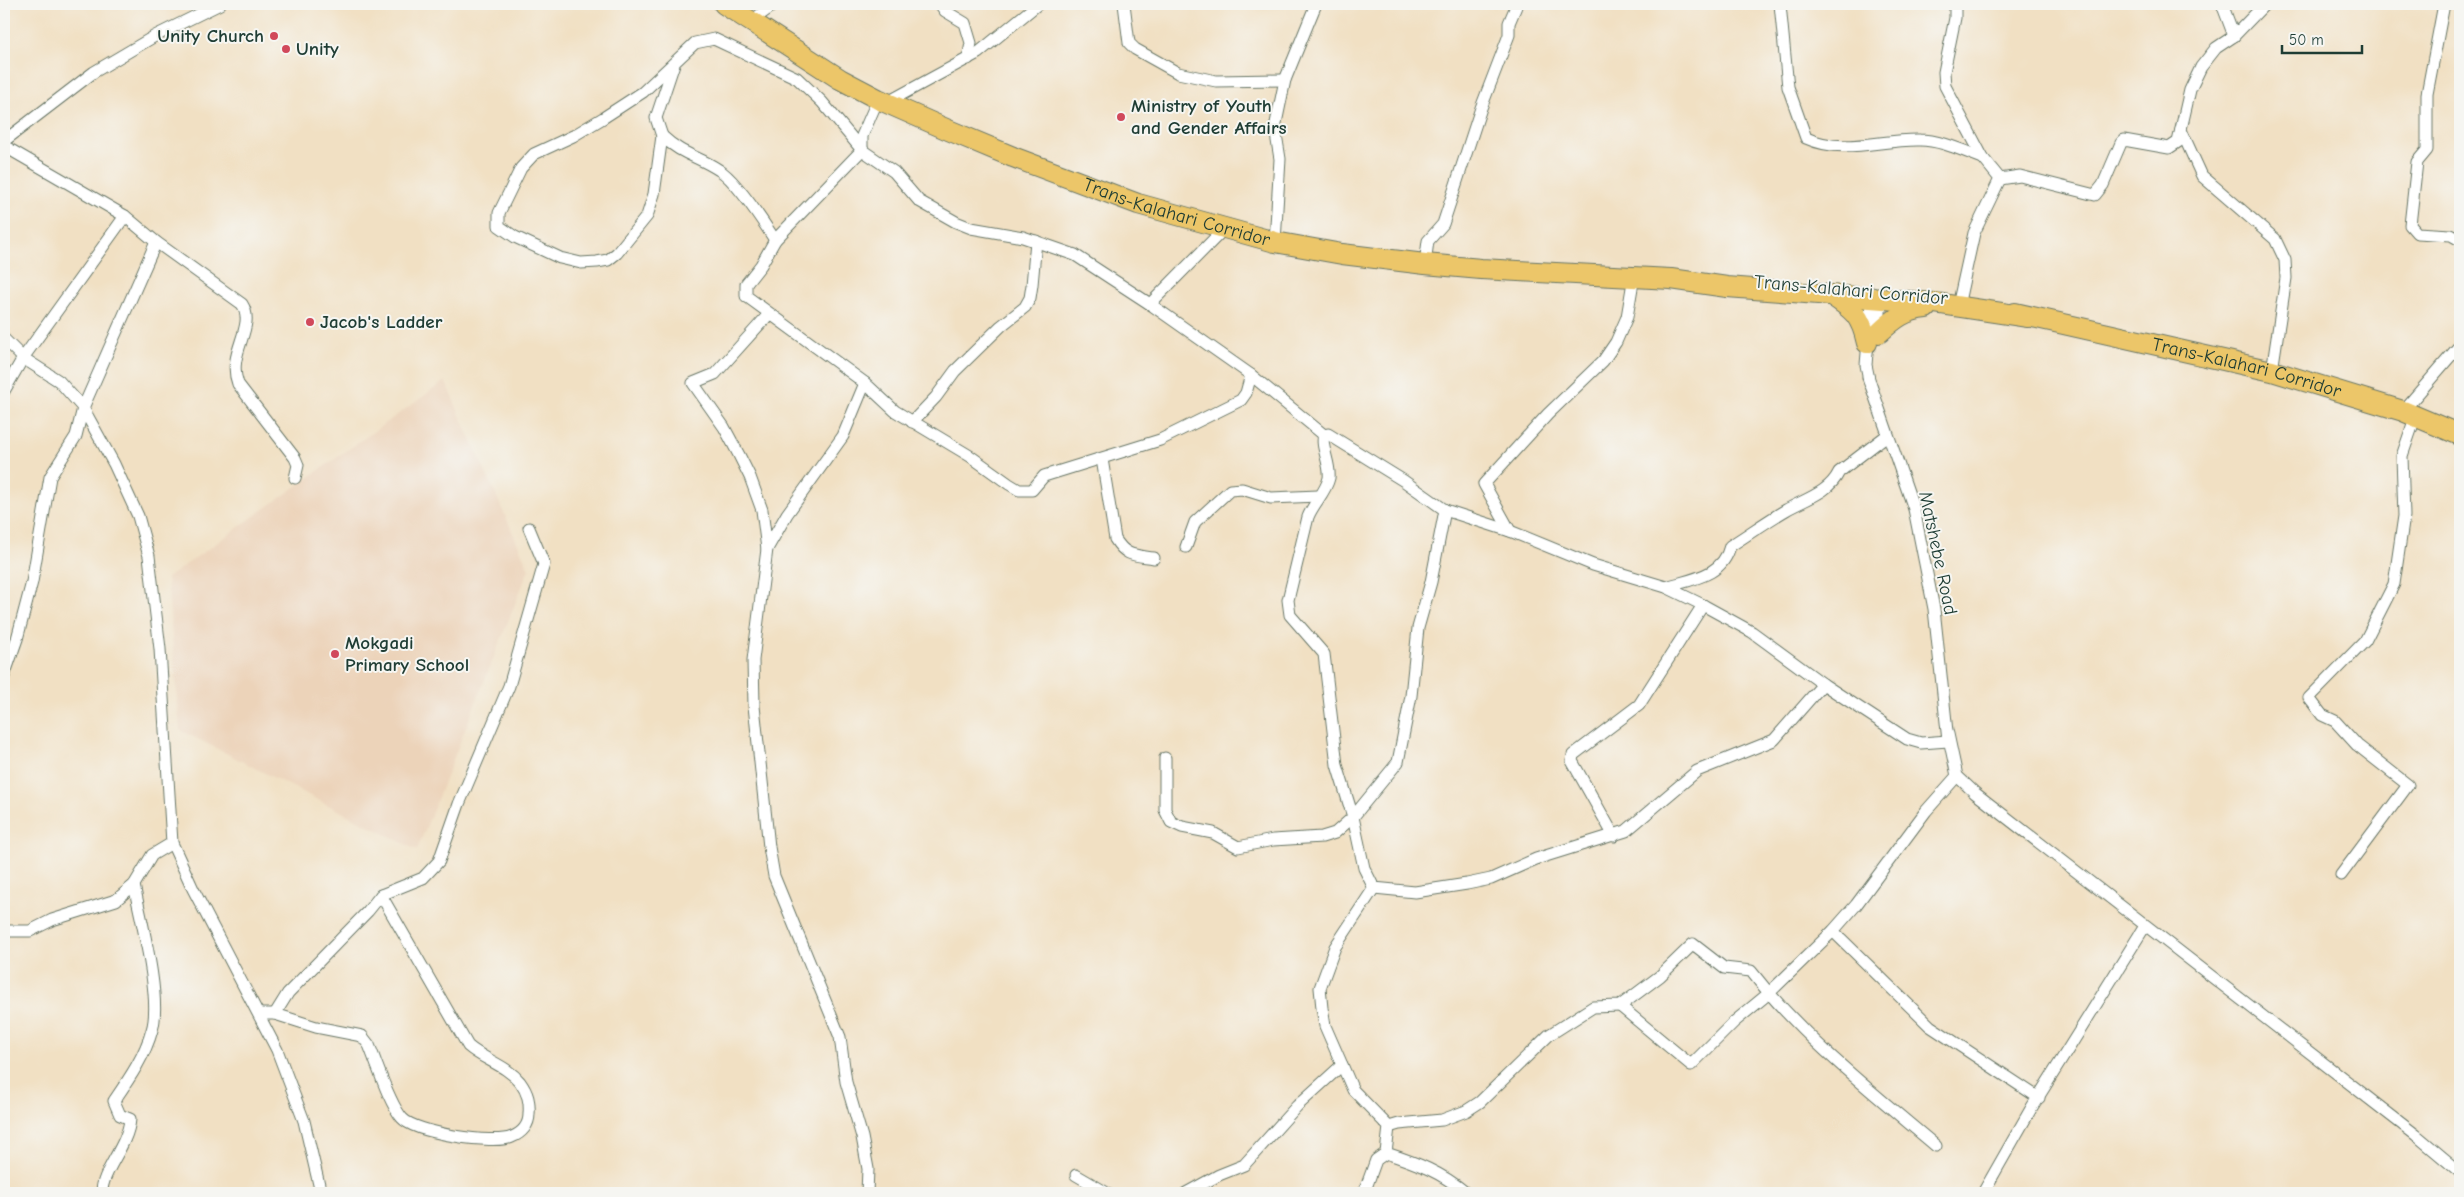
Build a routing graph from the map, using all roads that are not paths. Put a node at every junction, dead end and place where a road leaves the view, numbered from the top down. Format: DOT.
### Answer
graph roads {
  1 [pos="220,4"];
  2 [pos="724,4"];
  3 [pos="776,4"];
  4 [pos="940,4"];
  5 [pos="1038,4"];
  6 [pos="1124,4"];
  7 [pos="1316,4"];
  8 [pos="1517,4"];
  9 [pos="1780,4"];
  10 [pos="1955,4"];
  11 [pos="2222,4"];
  12 [pos="2265,4"];
  13 [pos="2444,4"];
  14 [pos="750,22"];
  15 [pos="2234,36"];
  16 [pos="968,59"];
  17 [pos="674,64"];
  18 [pos="1285,80"];
  19 [pos="882,101"];
  20 [pos="2181,130"];
  21 [pos="662,136"];
  22 [pos="4,141"];
  23 [pos="4,146"];
  24 [pos="862,150"];
  25 [pos="1983,158"];
  26 [pos="2000,179"];
  27 [pos="125,216"];
  28 [pos="1224,229"];
  29 [pos="775,240"];
  30 [pos="2460,240"];
  31 [pos="1036,241"];
  32 [pos="156,242"];
  33 [pos="1276,242"];
  34 [pos="1425,264"];
  35 [pos="1634,276"];
  36 [pos="1671,279"];
  37 [pos="1877,294"];
  38 [pos="1831,295"];
  39 [pos="1959,303"];
  40 [pos="1150,304"];
  41 [pos="769,314"];
  42 [pos="1873,338"];
  43 [pos="4,339"];
  44 [pos="2460,345"];
  45 [pos="22,358"];
  46 [pos="2272,372"];
  47 [pos="1250,375"];
  48 [pos="1868,377"];
  49 [pos="865,383"];
  50 [pos="4,391"];
  51 [pos="83,408"];
  52 [pos="2409,414"];
  53 [pos="912,422"];
  54 [pos="1324,435"];
  55 [pos="2460,435"];
  56 [pos="1886,436"];
  57 [pos="1102,459"];
  58 [pos="295,478"];
  59 [pos="1318,496"];
  60 [pos="1914,509"];
  61 [pos="1445,510"];
  62 [pos="529,528"];
  63 [pos="1510,531"];
  64 [pos="1186,547"];
  65 [pos="767,550"];
  66 [pos="1154,558"];
  67 [pos="1666,587"];
  68 [pos="1703,605"];
  69 [pos="4,676"];
  70 [pos="1823,684"];
  71 [pos="1948,741"];
  72 [pos="1165,758"];
  73 [pos="1957,776"];
  74 [pos="1353,817"];
  75 [pos="1614,836"];
  76 [pos="172,843"];
  77 [pos="2341,875"];
  78 [pos="134,886"];
  79 [pos="1374,888"];
  80 [pos="380,895"];
  81 [pos="2145,926"];
  82 [pos="4,931"];
  83 [pos="1833,931"];
  84 [pos="1768,994"];
  85 [pos="1620,1006"];
  86 [pos="260,1014"];
  87 [pos="275,1014"];
  88 [pos="1342,1065"];
  89 [pos="2039,1098"];
  90 [pos="1389,1128"];
  91 [pos="1936,1146"];
  92 [pos="1386,1153"];
  93 [pos="2460,1172"];
  94 [pos="1076,1175"];
  95 [pos="102,1193"];
  96 [pos="321,1193"];
  97 [pos="867,1193"];
  98 [pos="1107,1193"];
  99 [pos="1186,1193"];
  100 [pos="1364,1193"];
  101 [pos="1466,1193"];
  102 [pos="1983,1193"];
  1 -- 22 [label="street"];
  2 -- 14 [label="highway, Trans-Kalahari Corridor"];
  3 -- 14 [label="street"];
  4 -- 16 [label="street"];
  5 -- 16 [label="street"];
  6 -- 18 [label="street"];
  7 -- 18 [label="street"];
  8 -- 34 [label="street"];
  9 -- 25 [label="street"];
  10 -- 25 [label="street"];
  11 -- 15 [label="street"];
  12 -- 15 [label="street"];
  13 -- 30 [label="street"];
  14 -- 19 [label="highway, Trans-Kalahari Corridor"];
  15 -- 20 [label="street"];
  16 -- 19 [label="street"];
  17 -- 21 [label="street"];
  17 -- 21 [label="street"];
  17 -- 24 [label="street"];
  18 -- 33 [label="street"];
  19 -- 24 [label="street"];
  19 -- 28 [label="highway, Trans-Kalahari Corridor"];
  20 -- 26 [label="street"];
  20 -- 46 [label="street"];
  21 -- 29 [label="street"];
  23 -- 27 [label="street"];
  24 -- 29 [label="street"];
  24 -- 31 [label="street"];
  25 -- 26 [label="street"];
  26 -- 39 [label="street"];
  27 -- 32 [label="street"];
  27 -- 45 [label="street"];
  28 -- 33 [label="highway, Trans-Kalahari Corridor"];
  28 -- 40 [label="street"];
  29 -- 41 [label="street"];
  31 -- 40 [label="street"];
  31 -- 53 [label="street"];
  32 -- 51 [label="street"];
  32 -- 58 [label="street"];
  33 -- 34 [label="highway, Trans-Kalahari Corridor"];
  34 -- 35 [label="highway, Trans-Kalahari Corridor"];
  35 -- 36 [label="highway, Trans-Kalahari Corridor"];
  35 -- 63 [label="street"];
  36 -- 37 [label="highway, Trans-Kalahari Corridor"];
  36 -- 38 [label="highway, Trans-Kalahari Corridor"];
  37 -- 38 [label="highway, Trans-Kalahari Corridor"];
  37 -- 39 [label="highway, Trans-Kalahari Corridor"];
  37 -- 42 [label="street"];
  38 -- 42 [label="highway"];
  39 -- 42 [label="highway"];
  39 -- 46 [label="highway, Trans-Kalahari Corridor"];
  40 -- 47 [label="street"];
  41 -- 49 [label="street"];
  41 -- 65 [label="street"];
  42 -- 48 [label="street"];
  43 -- 45 [label="street"];
  44 -- 52 [label="street"];
  45 -- 50 [label="street"];
  45 -- 51 [label="street"];
  46 -- 52 [label="highway, Trans-Kalahari Corridor"];
  47 -- 54 [label="street"];
  47 -- 57 [label="street"];
  48 -- 56 [label="street"];
  48 -- 60 [label="street, Matshebe Road"];
  49 -- 53 [label="street"];
  49 -- 65 [label="street"];
  51 -- 69 [label="street"];
  51 -- 76 [label="street"];
  52 -- 55 [label="highway, Trans-Kalahari Corridor"];
  52 -- 77 [label="street"];
  53 -- 57 [label="street"];
  54 -- 59 [label="street"];
  54 -- 61 [label="street"];
  56 -- 60 [label="street"];
  56 -- 67 [label="street"];
  57 -- 66 [label="street"];
  59 -- 64 [label="street"];
  59 -- 74 [label="street"];
  60 -- 71 [label="street"];
  61 -- 63 [label="street"];
  61 -- 74 [label="street"];
  62 -- 80 [label="street"];
  63 -- 67 [label="street"];
  65 -- 97 [label="street"];
  67 -- 68 [label="street"];
  68 -- 70 [label="street"];
  68 -- 75 [label="street"];
  70 -- 71 [label="street"];
  70 -- 75 [label="street"];
  71 -- 73 [label="street"];
  72 -- 74 [label="street"];
  73 -- 81 [label="street"];
  73 -- 83 [label="street"];
  74 -- 79 [label="street"];
  75 -- 79 [label="street"];
  76 -- 78 [label="street"];
  76 -- 86 [label="street"];
  78 -- 82 [label="street"];
  78 -- 95 [label="street"];
  79 -- 88 [label="street"];
  80 -- 87 [label="street"];
  80 -- 87 [label="street"];
  81 -- 89 [label="street"];
  81 -- 93 [label="street"];
  83 -- 84 [label="street"];
  83 -- 89 [label="street"];
  84 -- 85 [label="street"];
  84 -- 85 [label="street"];
  84 -- 91 [label="street"];
  85 -- 90 [label="street"];
  86 -- 87 [label="street"];
  86 -- 96 [label="street"];
  88 -- 90 [label="street"];
  88 -- 99 [label="street"];
  89 -- 102 [label="street"];
  90 -- 92 [label="street"];
  92 -- 100 [label="street"];
  92 -- 101 [label="street"];
  94 -- 98 [label="street"];
}
